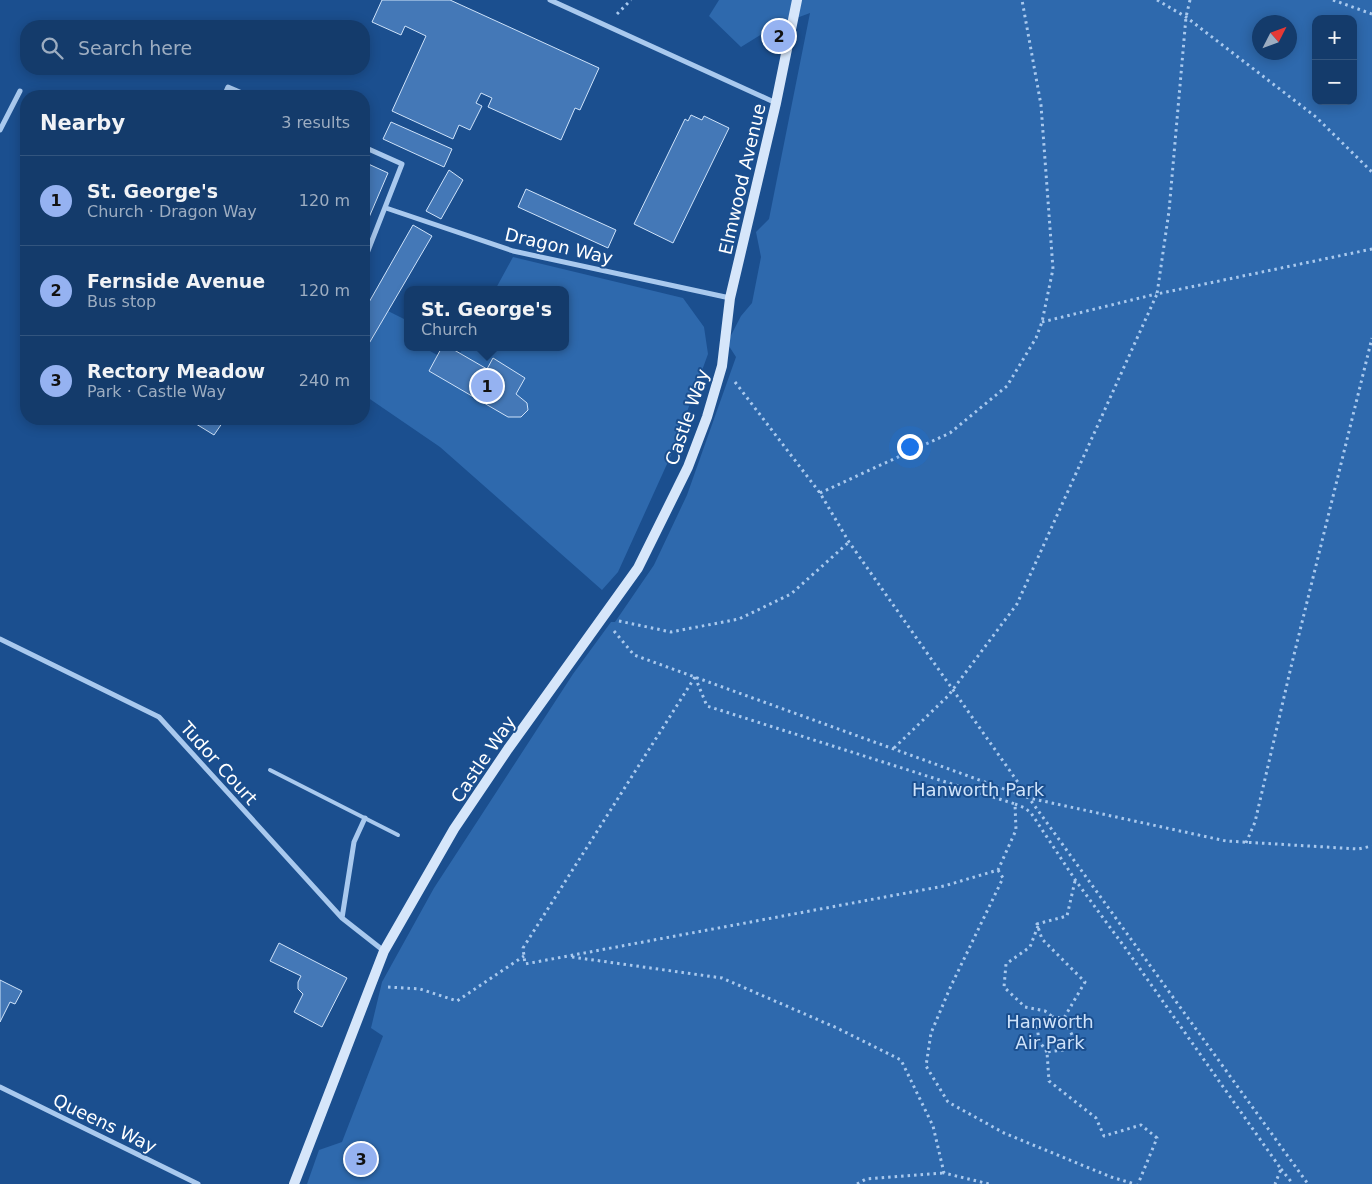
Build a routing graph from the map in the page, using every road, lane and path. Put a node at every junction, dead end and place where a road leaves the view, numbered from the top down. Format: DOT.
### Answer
graph roads {
  1 [pos="550,0"];
  2 [pos="798,0"];
  3 [pos="1022,0"];
  4 [pos="1157,0"];
  5 [pos="1190,0"];
  6 [pos="1333,0"];
  7 [pos="1372,14"];
  8 [pos="1186,17"];
  9 [pos="20,91"];
  10 [pos="776,102"];
  11 [pos="0,130"];
  12 [pos="370,150"];
  13 [pos="1372,172"];
  14 [pos="386,208"];
  15 [pos="370,247"];
  16 [pos="1372,249"];
  17 [pos="1157,294"];
  18 [pos="730,298"];
  19 [pos="1042,322"];
  20 [pos="1372,338"];
  21 [pos="722,366"];
  22 [pos="820,493"];
  23 [pos="849,542"];
  24 [pos="602,618"];
  25 [pos="0,639"];
  26 [pos="695,677"];
  27 [pos="953,689"];
  28 [pos="894,748"];
  29 [pos="270,770"];
  30 [pos="1029,798"];
  31 [pos="1015,804"];
  32 [pos="1025,808"];
  33 [pos="365,818"];
  34 [pos="398,835"];
  35 [pos="1246,843"];
  36 [pos="1372,846"];
  37 [pos="998,870"];
  38 [pos="1076,881"];
  39 [pos="342,918"];
  40 [pos="1038,926"];
  41 [pos="384,951"];
  42 [pos="524,956"];
  43 [pos="569,956"];
  44 [pos="371,987"];
  45 [pos="1053,1017"];
  46 [pos="1064,1018"];
  47 [pos="1048,1052"];
  48 [pos="0,1087"];
  49 [pos="1281,1169"];
  50 [pos="944,1173"];
  51 [pos="198,1184"];
  52 [pos="294,1184"];
  53 [pos="857,1184"];
  54 [pos="989,1184"];
  55 [pos="1137,1184"];
  56 [pos="1275,1184"];
  57 [pos="1293,1184"];
  58 [pos="1308,1184"];
  1 -- 10 [label="street"];
  2 -- 10 [label="street, Elmwood Avenue"];
  3 -- 19 [label="path"];
  4 -- 8 [label="path"];
  5 -- 8 [label="path"];
  6 -- 7 [label="path"];
  8 -- 13 [label="path"];
  8 -- 17 [label="path"];
  9 -- 11 [label="street"];
  10 -- 18 [label="street, Elmwood Avenue"];
  12 -- 14 [label="street"];
  14 -- 15 [label="street"];
  14 -- 18 [label="street, Dragon Way"];
  16 -- 17 [label="path"];
  17 -- 19 [label="path"];
  17 -- 27 [label="path"];
  18 -- 21 [label="street, Elmwood Avenue"];
  19 -- 22 [label="path"];
  20 -- 35 [label="path"];
  21 -- 22 [label="path"];
  21 -- 24 [label="street, Castle Way"];
  22 -- 23 [label="path"];
  23 -- 24 [label="path"];
  23 -- 27 [label="path"];
  24 -- 26 [label="path"];
  24 -- 41 [label="street, Castle Way"];
  25 -- 39 [label="street, Tudor Court"];
  26 -- 28 [label="path"];
  26 -- 31 [label="path"];
  26 -- 42 [label="path"];
  27 -- 28 [label="path"];
  27 -- 30 [label="path"];
  28 -- 30 [label="path"];
  29 -- 33 [label="lane"];
  30 -- 32 [label="path"];
  30 -- 35 [label="path"];
  30 -- 58 [label="path"];
  31 -- 32 [label="path"];
  31 -- 37 [label="path"];
  32 -- 38 [label="path"];
  33 -- 34 [label="lane"];
  33 -- 39 [label="street"];
  35 -- 36 [label="path"];
  37 -- 43 [label="path"];
  37 -- 55 [label="path"];
  38 -- 40 [label="path"];
  38 -- 49 [label="path"];
  39 -- 41 [label="street, Tudor Court"];
  40 -- 45 [label="path"];
  40 -- 46 [label="path"];
  41 -- 44 [label="street, Castle Way"];
  42 -- 43 [label="path"];
  42 -- 44 [label="path"];
  43 -- 50 [label="path"];
  44 -- 52 [label="street, Castle Way"];
  45 -- 46 [label="path"];
  45 -- 47 [label="path"];
  46 -- 47 [label="path"];
  47 -- 55 [label="path"];
  48 -- 51 [label="street, Queens Way"];
  49 -- 56 [label="path"];
  49 -- 57 [label="path"];
  50 -- 53 [label="path"];
  50 -- 54 [label="path"];
}
